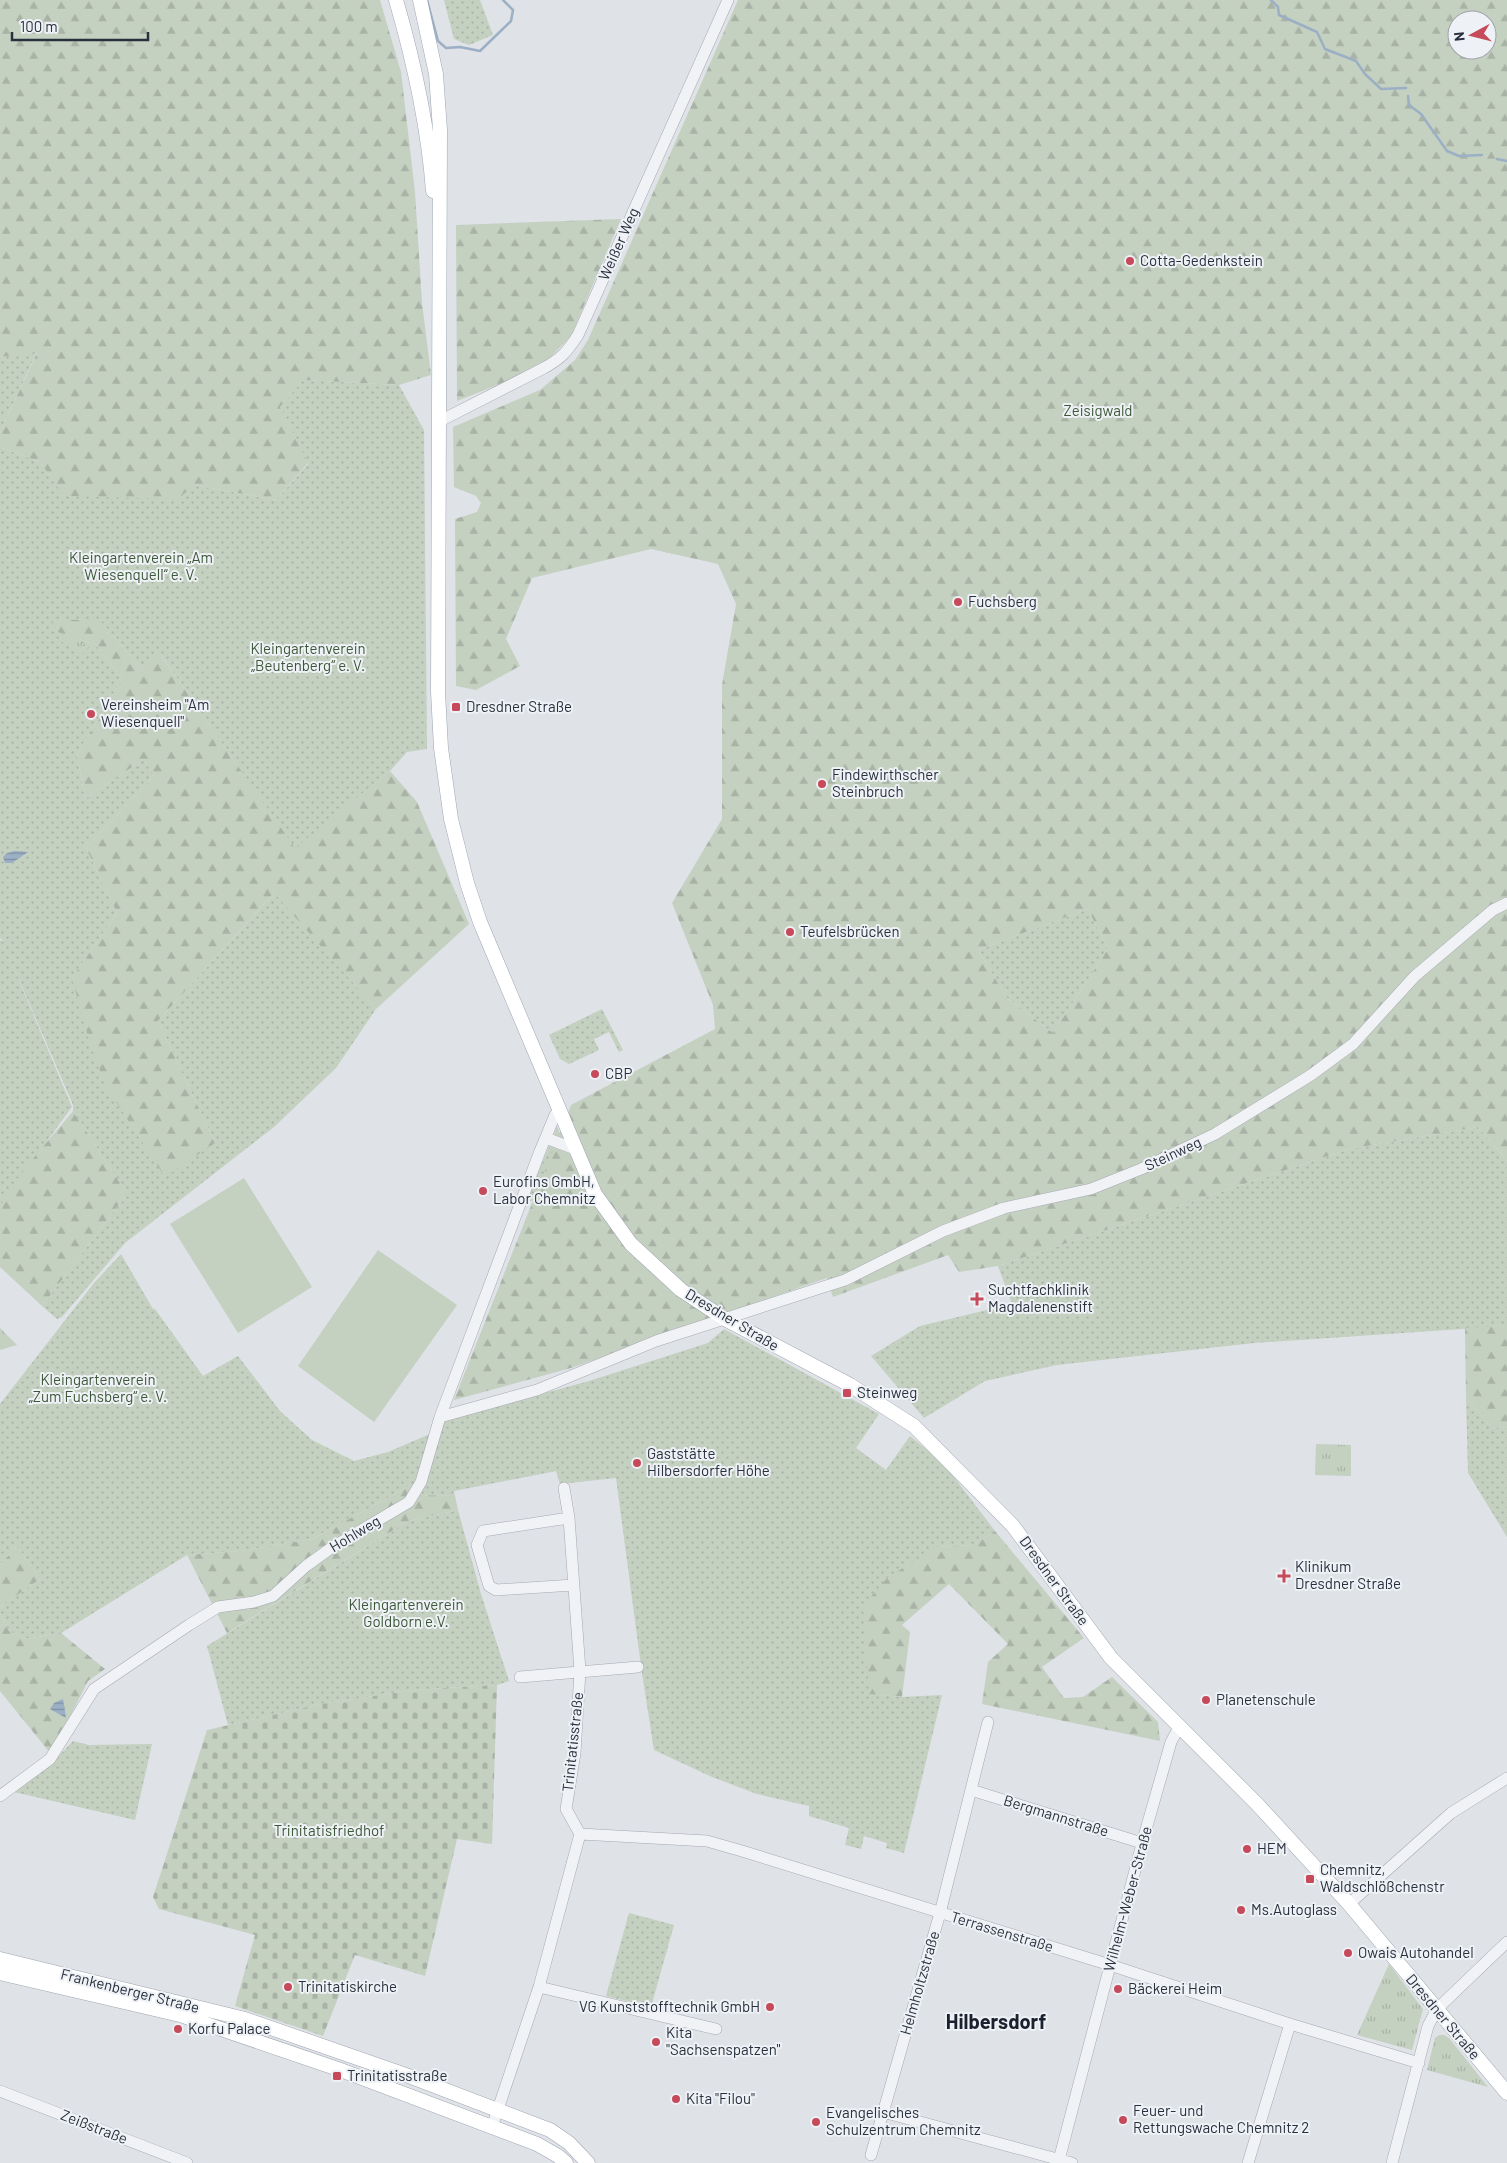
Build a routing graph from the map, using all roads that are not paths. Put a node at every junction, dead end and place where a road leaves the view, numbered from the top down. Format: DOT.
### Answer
graph roads {
  1 [pos="396,0"];
  2 [pos="420,0"];
  3 [pos="728,0"];
  4 [pos="438,244"];
  5 [pos="438,422"];
  6 [pos="1507,903"];
  7 [pos="561,1112"];
  8 [pos="546,1138"];
  9 [pos="575,1149"];
  10 [pos="725,1319"];
  11 [pos="440,1417"];
  12 [pos="564,1488"];
  13 [pos="569,1518"];
  14 [pos="574,1585"];
  15 [pos="638,1667"];
  16 [pos="580,1671"];
  17 [pos="520,1677"];
  18 [pos="988,1722"];
  19 [pos="1179,1727"];
  20 [pos="1507,1778"];
  21 [pos="971,1790"];
  22 [pos="0,1796"];
  23 [pos="580,1834"];
  24 [pos="1142,1843"];
  25 [pos="1349,1904"];
  26 [pos="940,1912"];
  27 [pos="1507,1942"];
  28 [pos="0,1959"];
  29 [pos="1110,1964"];
  30 [pos="0,1973"];
  31 [pos="539,1987"];
  32 [pos="1437,2009"];
  33 [pos="1290,2024"];
  34 [pos="716,2029"];
  35 [pos="1419,2063"];
  36 [pos="0,2091"];
  37 [pos="1507,2093"];
  38 [pos="498,2110"];
  39 [pos="882,2112"];
  40 [pos="492,2127"];
  41 [pos="870,2158"];
  42 [pos="1059,2160"];
  43 [pos="187,2163"];
  44 [pos="566,2163"];
  45 [pos="588,2163"];
  46 [pos="1072,2163"];
  47 [pos="1248,2163"];
  48 [pos="1392,2163"];
  1 -- 4 [label="main road"];
  2 -- 4 [label="main road"];
  3 -- 5 [label="street, Weißer Weg"];
  4 -- 5 [label="main road, Dresdner Straße"];
  5 -- 7 [label="main road, Dresdner Straße"];
  6 -- 10 [label="street, Steinweg"];
  7 -- 8 [label="street, Hohlweg"];
  7 -- 9 [label="main road, Dresdner Straße"];
  8 -- 9 [label="street"];
  8 -- 11 [label="street, Hohlweg"];
  9 -- 10 [label="main road, Dresdner Straße"];
  10 -- 11 [label="street, Steinweg"];
  10 -- 19 [label="main road, Dresdner Straße"];
  11 -- 22 [label="street, Hohlweg"];
  12 -- 13 [label="street, Trinitatisstraße"];
  13 -- 14 [label="street, Trinitatisstraße"];
  13 -- 14 [label="street"];
  14 -- 16 [label="street, Trinitatisstraße"];
  15 -- 16 [label="street, Trinitatisstraße"];
  16 -- 17 [label="street, Trinitatisstraße"];
  16 -- 23 [label="street, Trinitatisstraße"];
  18 -- 21 [label="street, Helmholtzstraße"];
  19 -- 24 [label="street, Wilhelm-Weber-Straße"];
  19 -- 25 [label="main road, Dresdner Straße"];
  20 -- 25 [label="street"];
  21 -- 24 [label="street, Bergmannstraße"];
  21 -- 26 [label="street, Helmholtzstraße"];
  23 -- 26 [label="street, Terrassenstraße"];
  23 -- 31 [label="street"];
  24 -- 29 [label="street, Wilhelm-Weber-Straße"];
  25 -- 32 [label="main road, Dresdner Straße"];
  26 -- 29 [label="street, Terrassenstraße"];
  26 -- 39 [label="street, Helmholtzstraße"];
  27 -- 32 [label="street"];
  28 -- 38 [label="main road, Frankenberger Straße"];
  29 -- 33 [label="street, Terrassenstraße"];
  29 -- 42 [label="street, Wilhelm-Weber-Straße"];
  30 -- 40 [label="main road, Frankenberger Straße"];
  31 -- 34 [label="street"];
  31 -- 38 [label="street"];
  32 -- 35 [label="street"];
  32 -- 37 [label="main road, Dresdner Straße"];
  33 -- 35 [label="street, Terrassenstraße"];
  33 -- 47 [label="street"];
  35 -- 48 [label="street"];
  36 -- 43 [label="street, Zeißstraße"];
  38 -- 40 [label="street"];
  38 -- 45 [label="main road, Frankenberger Straße"];
  39 -- 41 [label="street, Helmholtzstraße"];
  39 -- 42 [label="street"];
  40 -- 44 [label="main road, Frankenberger Straße"];
  42 -- 46 [label="street"];
}
